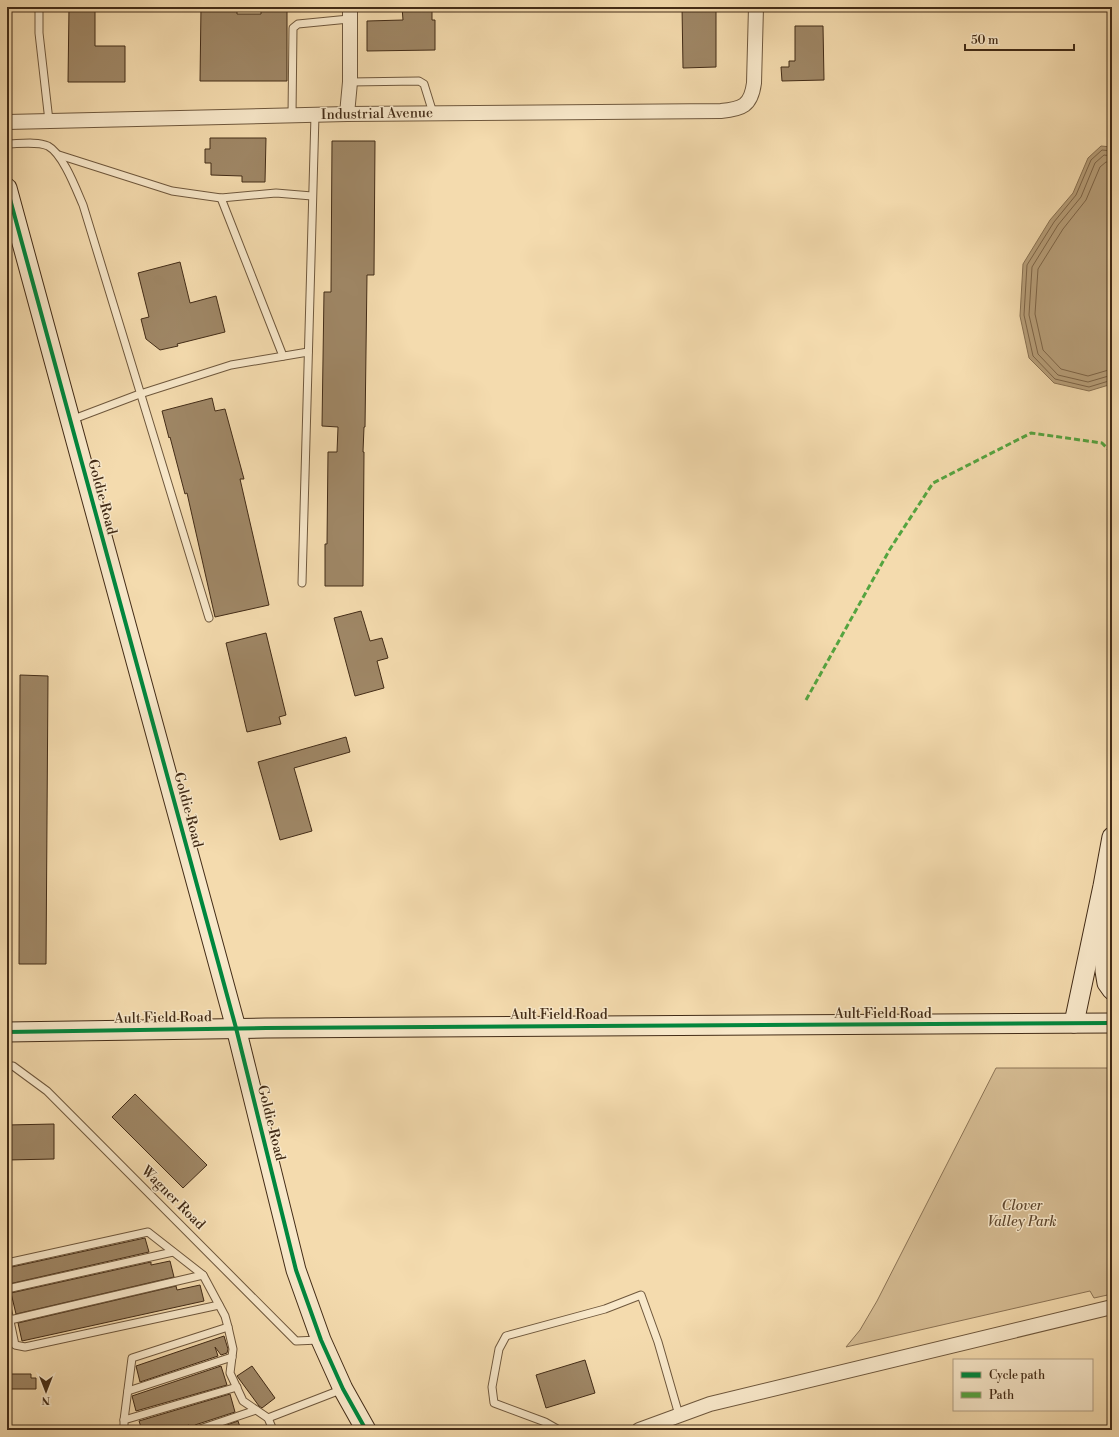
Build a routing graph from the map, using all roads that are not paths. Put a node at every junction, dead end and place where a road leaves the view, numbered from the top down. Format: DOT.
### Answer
graph roads {
  1 [pos="39,7"];
  2 [pos="756,7"];
  3 [pos="349,13"];
  4 [pos="350,82"];
  5 [pos="433,113"];
  6 [pos="347,114"];
  7 [pos="292,115"];
  8 [pos="314,115"];
  9 [pos="49,121"];
  10 [pos="7,122"];
  11 [pos="7,144"];
  12 [pos="59,155"];
  13 [pos="8,196"];
  14 [pos="312,196"];
  15 [pos="221,198"];
  16 [pos="308,352"];
  17 [pos="283,356"];
  18 [pos="140,394"];
  19 [pos="70,421"];
  20 [pos="302,583"];
  21 [pos="209,618"];
  22 [pos="1112,837"];
  23 [pos="1103,886"];
  24 [pos="1112,990"];
  25 [pos="1074,1023"];
  26 [pos="1112,1023"];
  27 [pos="236,1028"];
  28 [pos="7,1032"];
  29 [pos="7,1066"];
  30 [pos="173,1252"];
  31 [pos="7,1264"];
  32 [pos="204,1275"];
  33 [pos="7,1289"];
  34 [pos="219,1305"];
  35 [pos="7,1307"];
  36 [pos="1112,1307"];
  37 [pos="10,1320"];
  38 [pos="228,1327"];
  39 [pos="321,1340"];
  40 [pos="232,1357"];
  41 [pos="237,1387"];
  42 [pos="343,1389"];
  43 [pos="128,1391"];
  44 [pos="256,1410"];
  45 [pos="679,1415"];
  46 [pos="268,1418"];
  47 [pos="124,1420"];
  48 [pos="124,1430"];
  49 [pos="197,1430"];
  50 [pos="273,1430"];
  51 [pos="366,1430"];
  52 [pos="559,1430"];
  53 [pos="639,1430"];
  1 -- 9 [label="lane"];
  2 -- 5 [label="street, Industrial Avenue"];
  3 -- 4 [label="street"];
  3 -- 7 [label="lane"];
  4 -- 5 [label="lane"];
  4 -- 6 [label="street"];
  5 -- 6 [label="street, Industrial Avenue"];
  6 -- 8 [label="street, Industrial Avenue"];
  7 -- 8 [label="street, Industrial Avenue"];
  7 -- 9 [label="street, Industrial Avenue"];
  8 -- 14 [label="lane"];
  9 -- 10 [label="street, Industrial Avenue"];
  11 -- 12 [label="lane"];
  12 -- 15 [label="lane"];
  12 -- 18 [label="lane"];
  13 -- 19 [label="street, Goldie Road"];
  14 -- 15 [label="lane"];
  14 -- 16 [label="lane"];
  15 -- 17 [label="lane"];
  16 -- 17 [label="lane"];
  16 -- 20 [label="lane"];
  17 -- 18 [label="lane"];
  18 -- 19 [label="lane"];
  18 -- 21 [label="lane"];
  19 -- 27 [label="street, Goldie Road"];
  22 -- 23 [label="street"];
  23 -- 24 [label="street"];
  23 -- 25 [label="street"];
  25 -- 26 [label="street, Ault Field Road"];
  25 -- 27 [label="street, Ault Field Road"];
  27 -- 28 [label="street, Ault Field Road"];
  27 -- 39 [label="street, Goldie Road"];
  29 -- 39 [label="lane, Wagner Road"];
  30 -- 31 [label="lane"];
  30 -- 32 [label="lane"];
  30 -- 33 [label="lane"];
  32 -- 34 [label="lane"];
  32 -- 37 [label="lane"];
  34 -- 37 [label="lane"];
  34 -- 38 [label="lane"];
  35 -- 37 [label="lane"];
  36 -- 45 [label="street"];
  38 -- 40 [label="lane"];
  38 -- 43 [label="lane"];
  39 -- 42 [label="street, Goldie Road"];
  40 -- 41 [label="lane"];
  40 -- 43 [label="lane"];
  41 -- 44 [label="lane"];
  41 -- 47 [label="lane"];
  42 -- 46 [label="lane"];
  42 -- 51 [label="street, Goldie Road"];
  43 -- 47 [label="lane"];
  44 -- 46 [label="lane"];
  44 -- 49 [label="lane"];
  45 -- 52 [label="lane"];
  45 -- 53 [label="street"];
  46 -- 50 [label="lane"];
  47 -- 48 [label="lane"];
}
